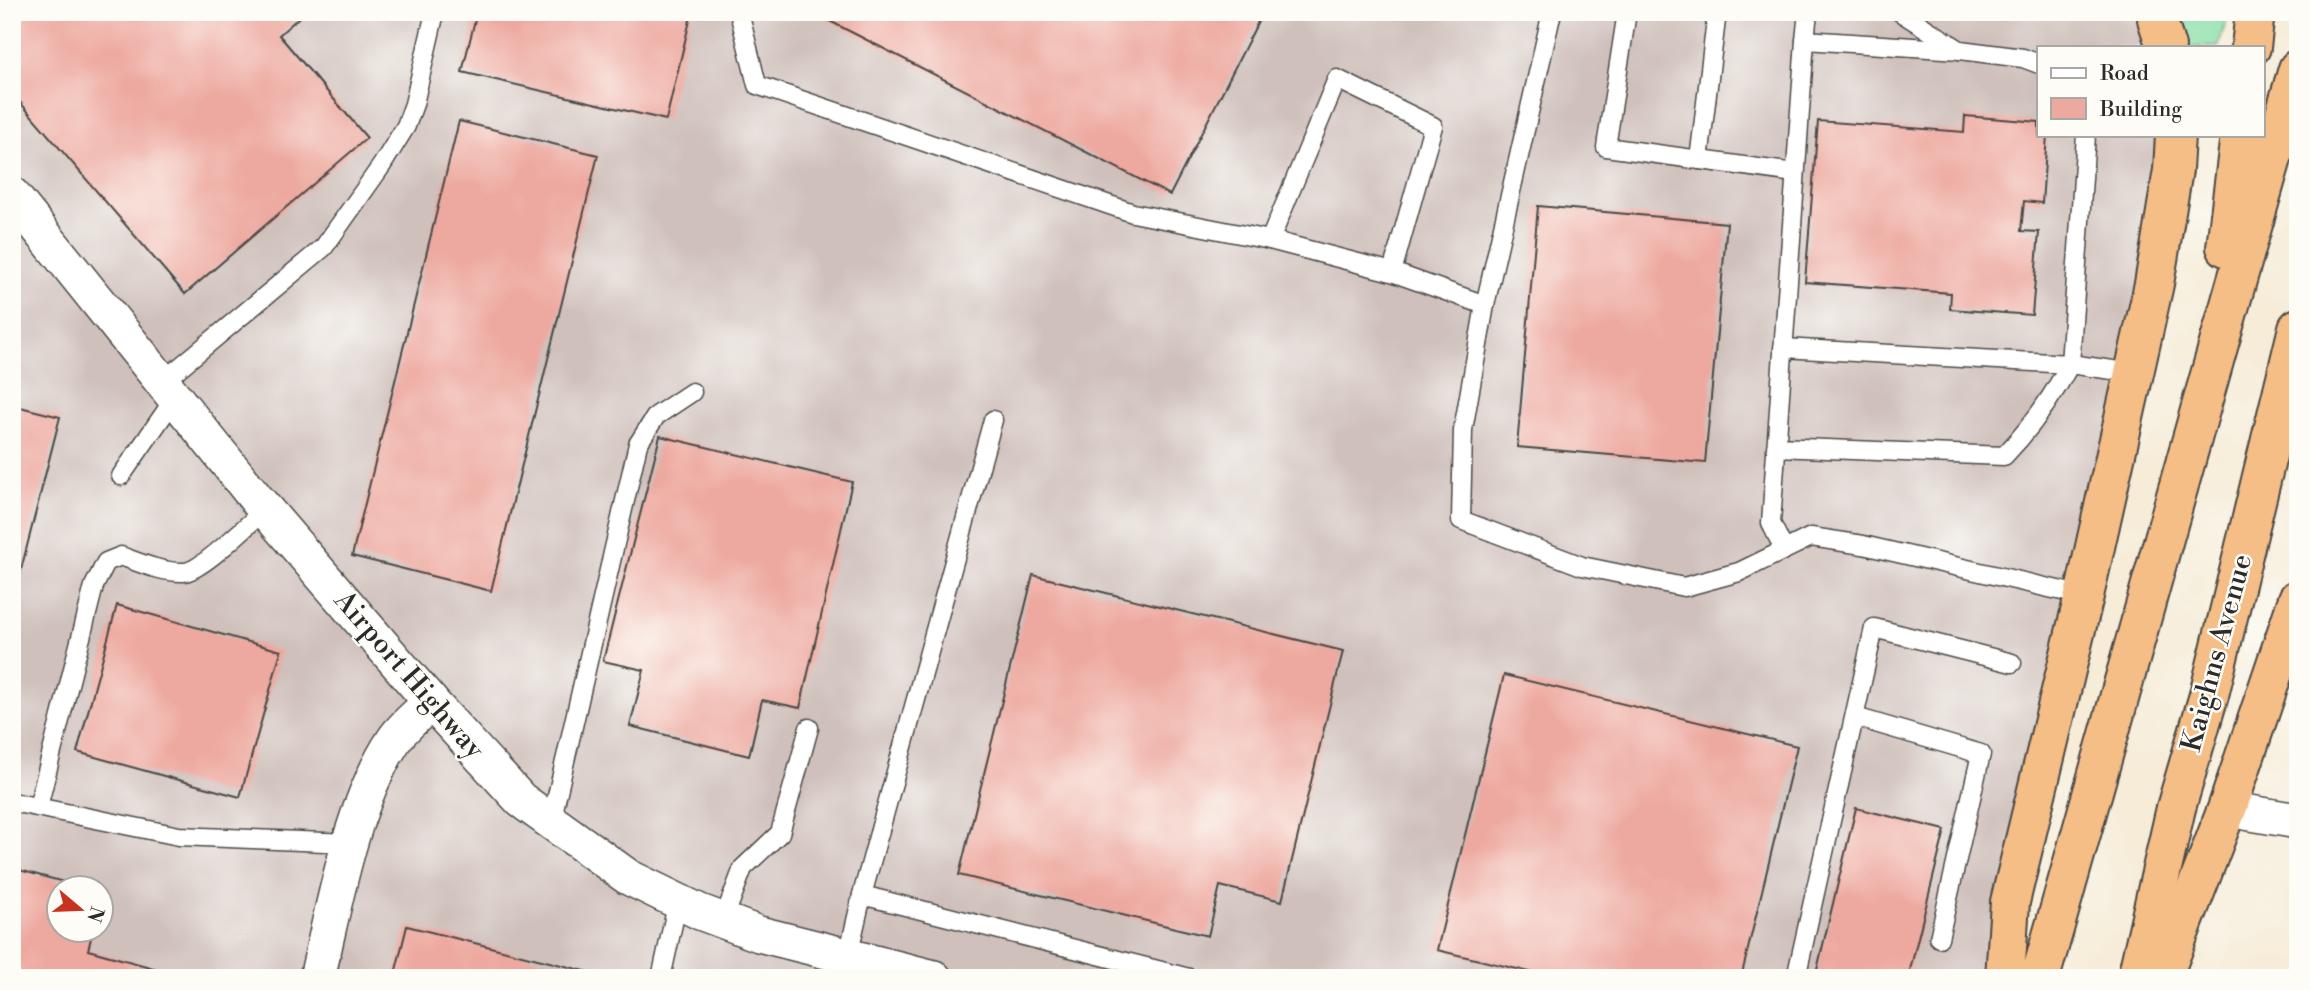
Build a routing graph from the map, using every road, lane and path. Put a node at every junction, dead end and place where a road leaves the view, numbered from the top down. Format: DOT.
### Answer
graph roads {
  1 [pos="435,12"];
  2 [pos="740,12"];
  3 [pos="1552,12"];
  4 [pos="1627,12"];
  5 [pos="1717,12"];
  6 [pos="1808,12"];
  7 [pos="1900,12"];
  8 [pos="2255,12"];
  9 [pos="1805,40"];
  10 [pos="2250,46"];
  11 [pos="1960,50"];
  12 [pos="2037,63"];
  13 [pos="2298,69"];
  14 [pos="2086,136"];
  15 [pos="2175,136"];
  16 [pos="2240,136"];
  17 [pos="1699,160"];
  18 [pos="1795,173"];
  19 [pos="12,195"];
  20 [pos="1270,240"];
  21 [pos="1392,272"];
  22 [pos="1485,304"];
  23 [pos="2298,328"];
  24 [pos="1783,348"];
  25 [pos="2070,364"];
  26 [pos="2211,364"];
  27 [pos="2134,373"];
  28 [pos="169,390"];
  29 [pos="692,392"];
  30 [pos="993,419"];
  31 [pos="1776,447"];
  32 [pos="121,476"];
  33 [pos="265,509"];
  34 [pos="1784,550"];
  35 [pos="2084,596"];
  36 [pos="2298,599"];
  37 [pos="2012,663"];
  38 [pos="431,702"];
  39 [pos="1855,717"];
  40 [pos="809,728"];
  41 [pos="12,802"];
  42 [pos="38,807"];
  43 [pos="2227,809"];
  44 [pos="2298,821"];
  45 [pos="551,822"];
  46 [pos="349,843"];
  47 [pos="862,895"];
  48 [pos="678,901"];
  49 [pos="723,921"];
  50 [pos="1939,938"];
  51 [pos="848,956"];
  52 [pos="317,978"];
  53 [pos="661,978"];
  54 [pos="934,978"];
  55 [pos="1189,978"];
  56 [pos="1796,978"];
  57 [pos="2005,978"];
  58 [pos="2040,978"];
  59 [pos="2137,978"];
  60 [pos="2162,978"];
  1 -- 28 [label="lane"];
  2 -- 20 [label="lane"];
  3 -- 22 [label="lane"];
  4 -- 17 [label="lane"];
  5 -- 17 [label="lane"];
  6 -- 9 [label="lane"];
  7 -- 11 [label="lane"];
  8 -- 10 [label="highway"];
  9 -- 11 [label="lane"];
  9 -- 18 [label="lane"];
  11 -- 12 [label="lane"];
  13 -- 26 [label="highway"];
  14 -- 25 [label="lane"];
  15 -- 27 [label="highway"];
  16 -- 26 [label="highway"];
  17 -- 18 [label="lane"];
  18 -- 24 [label="lane"];
  19 -- 28 [label="street, Airport Highway"];
  20 -- 21 [label="lane"];
  20 -- 21 [label="lane"];
  21 -- 22 [label="lane"];
  22 -- 34 [label="lane"];
  23 -- 59 [label="highway, Kaighns Avenue"];
  24 -- 25 [label="lane"];
  24 -- 31 [label="lane"];
  25 -- 27 [label="lane"];
  25 -- 31 [label="lane"];
  26 -- 58 [label="highway"];
  27 -- 35 [label="highway"];
  28 -- 32 [label="lane"];
  28 -- 33 [label="street, Airport Highway"];
  29 -- 45 [label="lane"];
  30 -- 47 [label="lane"];
  31 -- 34 [label="lane"];
  33 -- 38 [label="street, Airport Highway"];
  33 -- 42 [label="lane"];
  34 -- 35 [label="lane"];
  35 -- 57 [label="highway"];
  36 -- 43 [label="highway"];
  37 -- 39 [label="lane"];
  38 -- 45 [label="street, Airport Highway"];
  38 -- 46 [label="street"];
  39 -- 50 [label="lane"];
  39 -- 56 [label="lane"];
  40 -- 49 [label="lane"];
  41 -- 42 [label="lane"];
  42 -- 46 [label="lane"];
  43 -- 44 [label="street"];
  43 -- 60 [label="highway"];
  45 -- 48 [label="street, Airport Highway"];
  46 -- 52 [label="street"];
  47 -- 51 [label="lane"];
  47 -- 55 [label="lane"];
  48 -- 49 [label="street, Airport Highway"];
  48 -- 53 [label="lane"];
  49 -- 51 [label="street, Airport Highway"];
  51 -- 54 [label="street, Airport Highway"];
}
